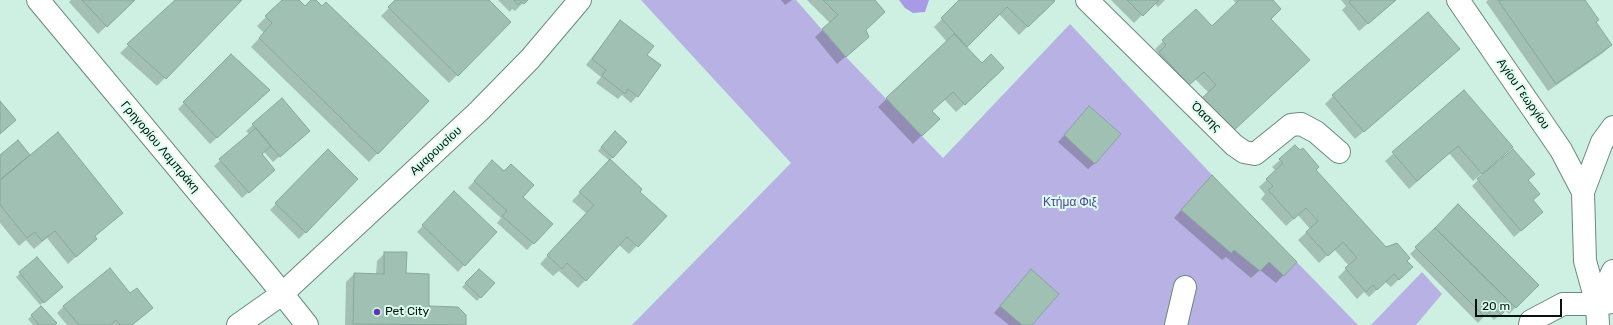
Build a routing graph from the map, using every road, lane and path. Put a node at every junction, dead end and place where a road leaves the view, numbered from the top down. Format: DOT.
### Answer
graph roads {
  1 [pos="38,0"];
  2 [pos="580,0"];
  3 [pos="1087,0"];
  4 [pos="1458,0"];
  5 [pos="1613,127"];
  6 [pos="1339,152"];
  7 [pos="1583,192"];
  8 [pos="1613,271"];
  9 [pos="1185,287"];
  10 [pos="282,294"];
  11 [pos="1603,311"];
  12 [pos="238,325"];
  13 [pos="307,325"];
  14 [pos="1176,325"];
  15 [pos="1530,325"];
  1 -- 10 [label="main road, Γρηγορίου Λαμπράκη"];
  2 -- 10 [label="main road, Αμαρουσίου"];
  3 -- 6 [label="main road, Όασης"];
  4 -- 7 [label="main road, Αγίου Γεωργίου"];
  5 -- 7 [label="main road"];
  7 -- 11 [label="main road"];
  8 -- 11 [label="main road"];
  9 -- 14 [label="main road"];
  10 -- 12 [label="main road, Αμαρουσίου"];
  10 -- 13 [label="main road, Γρηγορίου Λαμπράκη"];
  11 -- 15 [label="main road"];
}
